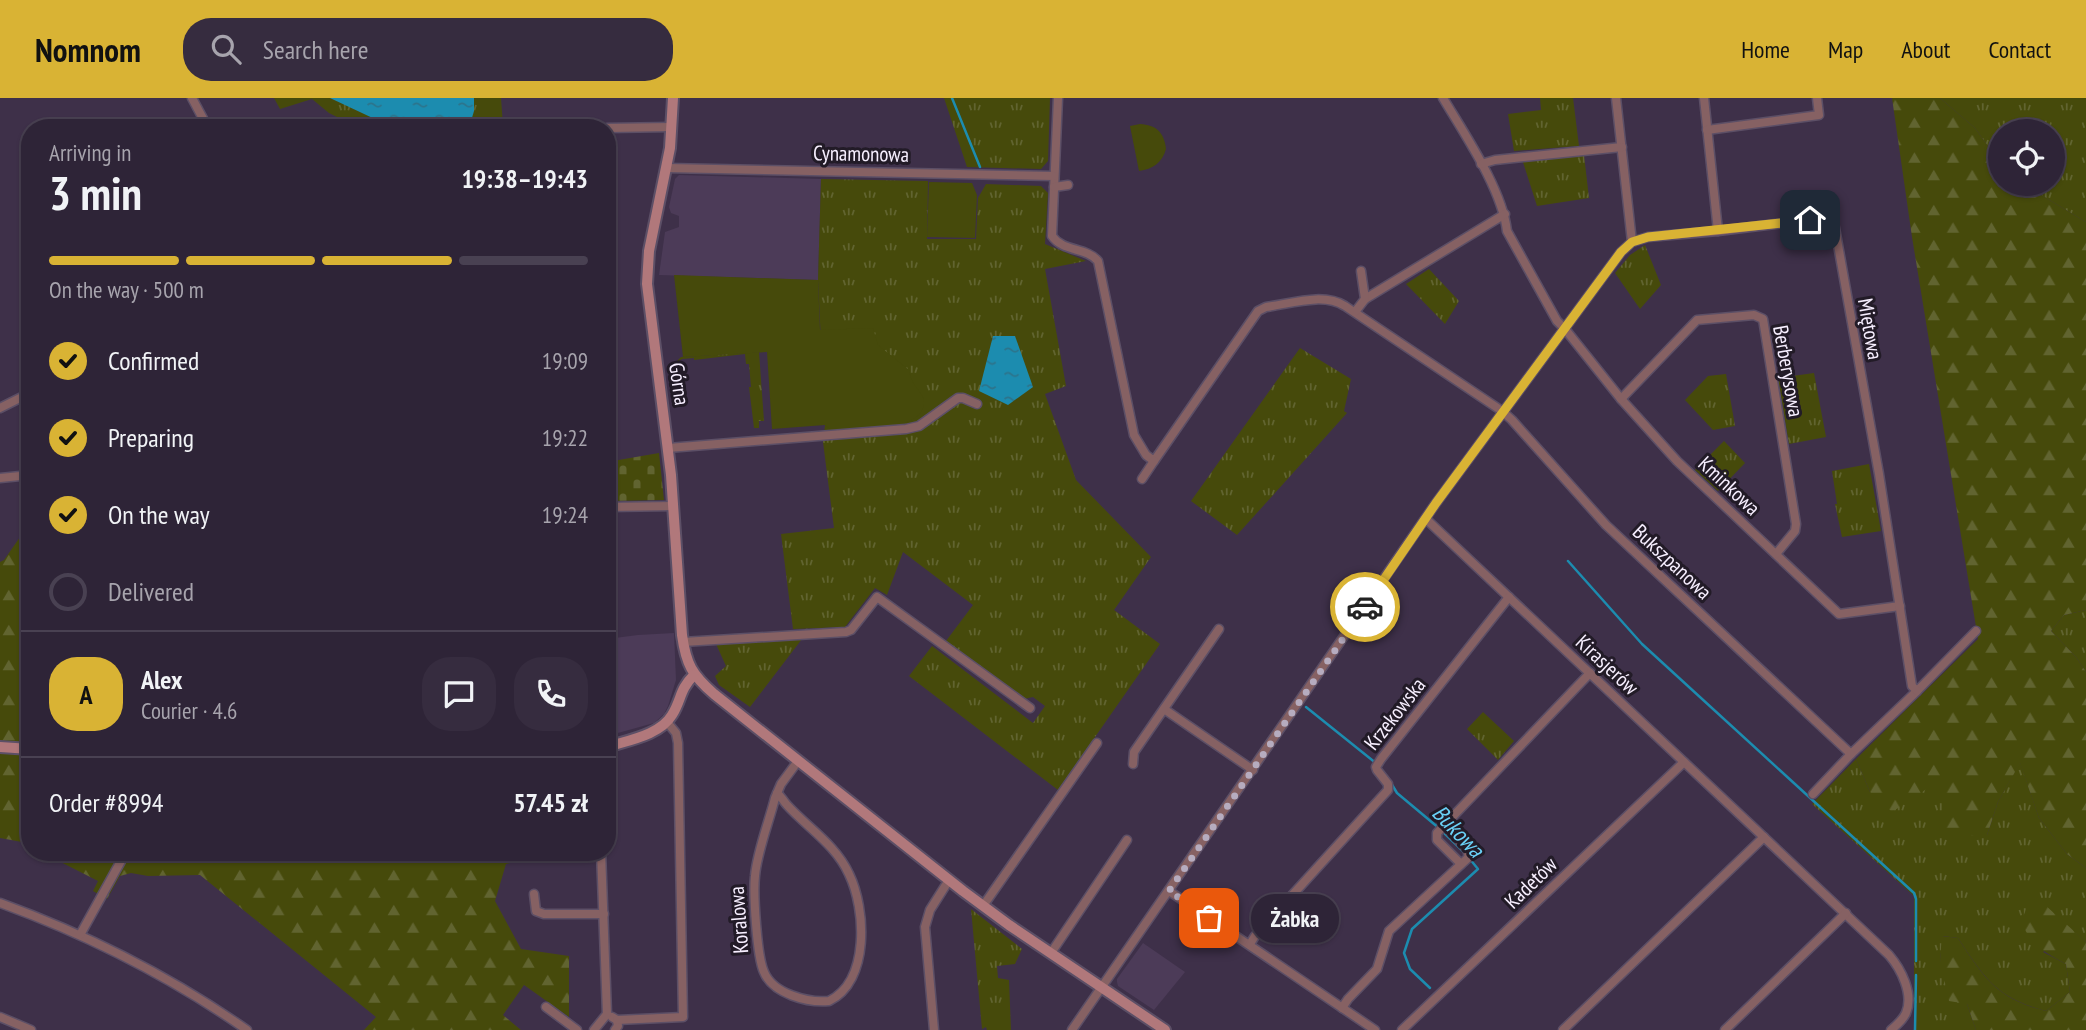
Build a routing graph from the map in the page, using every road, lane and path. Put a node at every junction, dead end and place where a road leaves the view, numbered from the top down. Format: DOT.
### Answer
graph roads {
  1 [pos="192,98"];
  2 [pos="673,98"];
  3 [pos="1058,98"];
  4 [pos="1444,98"];
  5 [pos="1616,98"];
  6 [pos="1704,98"];
  7 [pos="1817,98"];
  8 [pos="203,119"];
  9 [pos="671,127"];
  10 [pos="616,128"];
  11 [pos="1707,130"];
  12 [pos="1622,147"];
  13 [pos="1481,163"];
  14 [pos="667,168"];
  15 [pos="1055,176"];
  16 [pos="1068,185"];
  17 [pos="1054,187"];
  18 [pos="1505,214"];
  19 [pos="1718,231"];
  20 [pos="1632,242"];
  21 [pos="1362,271"];
  22 [pos="1364,299"];
  23 [pos="1355,312"];
  24 [pos="1565,329"];
  25 [pos="21,398"];
  26 [pos="1621,399"];
  27 [pos="977,404"];
  28 [pos="0,408"];
  29 [pos="1502,411"];
  30 [pos="668,448"];
  31 [pos="1154,461"];
  32 [pos="21,476"];
  33 [pos="0,478"];
  34 [pos="1142,480"];
  35 [pos="674,506"];
  36 [pos="616,507"];
  37 [pos="1426,519"];
  38 [pos="1776,554"];
  39 [pos="1509,597"];
  40 [pos="1900,606"];
  41 [pos="1219,629"];
  42 [pos="1976,631"];
  43 [pos="683,642"];
  44 [pos="1590,673"];
  45 [pos="694,675"];
  46 [pos="1917,691"];
  47 [pos="1030,708"];
  48 [pos="1164,709"];
  49 [pos="667,722"];
  50 [pos="1097,743"];
  51 [pos="616,744"];
  52 [pos="0,747"];
  53 [pos="21,748"];
  54 [pos="1851,754"];
  55 [pos="798,761"];
  56 [pos="1684,762"];
  57 [pos="1133,764"];
  58 [pos="1252,770"];
  59 [pos="777,793"];
  60 [pos="1813,794"];
  61 [pos="787,805"];
  62 [pos="773,808"];
  63 [pos="1444,825"];
  64 [pos="1764,837"];
  65 [pos="1127,840"];
  66 [pos="121,861"];
  67 [pos="601,861"];
  68 [pos="1461,864"];
  69 [pos="949,880"];
  70 [pos="1169,891"];
  71 [pos="534,894"];
  72 [pos="0,903"];
  73 [pos="983,906"];
  74 [pos="1846,913"];
  75 [pos="604,914"];
  76 [pos="80,935"];
  77 [pos="1250,944"];
  78 [pos="1051,953"];
  79 [pos="1102,987"];
  80 [pos="546,1007"];
  81 [pos="1342,1008"];
  82 [pos="607,1014"];
  83 [pos="0,1017"];
  84 [pos="617,1020"];
  85 [pos="1900,1021"];
  86 [pos="1907,1029"];
  87 [pos="31,1030"];
  88 [pos="247,1030"];
  89 [pos="577,1030"];
  90 [pos="594,1030"];
  91 [pos="615,1030"];
  92 [pos="934,1030"];
  93 [pos="1072,1030"];
  94 [pos="1165,1030"];
  95 [pos="1375,1030"];
  96 [pos="1402,1030"];
  97 [pos="1563,1030"];
  98 [pos="1725,1030"];
  99 [pos="1891,1030"];
  1 -- 8 [label="street"];
  2 -- 9 [label="street, Górna"];
  3 -- 15 [label="street"];
  4 -- 13 [label="street, Kminkowa"];
  5 -- 12 [label="street"];
  6 -- 11 [label="street"];
  7 -- 11 [label="street"];
  9 -- 10 [label="street"];
  9 -- 14 [label="street, Górna"];
  11 -- 19 [label="street"];
  12 -- 13 [label="street"];
  12 -- 20 [label="street"];
  13 -- 18 [label="street, Kminkowa"];
  14 -- 15 [label="street, Cynamonowa"];
  14 -- 30 [label="street, Górna"];
  15 -- 17 [label="street"];
  16 -- 17 [label="street"];
  17 -- 31 [label="street"];
  18 -- 22 [label="street"];
  18 -- 24 [label="street, Kminkowa"];
  19 -- 20 [label="street"];
  19 -- 40 [label="street, Miętowa"];
  20 -- 24 [label="street"];
  21 -- 22 [label="street"];
  22 -- 23 [label="street"];
  23 -- 29 [label="street, Bukszpanowa"];
  23 -- 31 [label="street, Bukszpanowa"];
  24 -- 26 [label="street, Kminkowa"];
  24 -- 29 [label="street"];
  25 -- 28 [label="street"];
  26 -- 38 [label="street, Kminkowa"];
  26 -- 38 [label="street, Berberysowa"];
  27 -- 30 [label="street"];
  29 -- 37 [label="street"];
  29 -- 54 [label="street, Bukszpanowa"];
  30 -- 35 [label="street, Górna"];
  31 -- 34 [label="street"];
  32 -- 33 [label="street"];
  35 -- 36 [label="street"];
  35 -- 43 [label="street, Górna"];
  37 -- 39 [label="street, Kirasjerów"];
  37 -- 58 [label="street"];
  38 -- 40 [label="street, Kminkowa"];
  39 -- 44 [label="street, Kirasjerów"];
  39 -- 77 [label="street, Krzekowska"];
  40 -- 46 [label="street, Miętowa"];
  41 -- 48 [label="street"];
  42 -- 46 [label="street"];
  43 -- 45 [label="street, Górna"];
  43 -- 47 [label="street"];
  44 -- 56 [label="street, Kirasjerów"];
  44 -- 63 [label="street"];
  45 -- 49 [label="street"];
  45 -- 55 [label="street"];
  46 -- 54 [label="street"];
  48 -- 57 [label="street"];
  48 -- 58 [label="street"];
  49 -- 51 [label="street"];
  49 -- 84 [label="street"];
  50 -- 73 [label="street"];
  52 -- 53 [label="street"];
  54 -- 60 [label="street"];
  55 -- 59 [label="street"];
  55 -- 69 [label="street"];
  56 -- 64 [label="street, Kirasjerów"];
  56 -- 96 [label="street, Kadetów"];
  58 -- 70 [label="street"];
  59 -- 61 [label="street, Koralowa"];
  59 -- 62 [label="street, Koralowa"];
  61 -- 62 [label="street"];
  61 -- 62 [label="street, Koralowa"];
  63 -- 68 [label="street"];
  63 -- 68 [label="street"];
  64 -- 74 [label="street, Kirasjerów"];
  64 -- 97 [label="street"];
  65 -- 78 [label="street"];
  66 -- 76 [label="street"];
  67 -- 75 [label="street"];
  68 -- 81 [label="street"];
  69 -- 73 [label="street"];
  69 -- 92 [label="street"];
  70 -- 77 [label="street"];
  70 -- 79 [label="street"];
  71 -- 75 [label="street"];
  72 -- 76 [label="street"];
  73 -- 78 [label="street"];
  74 -- 85 [label="street, Kirasjerów"];
  74 -- 98 [label="street"];
  75 -- 82 [label="street"];
  76 -- 88 [label="street"];
  77 -- 81 [label="street"];
  78 -- 79 [label="street"];
  79 -- 93 [label="street"];
  79 -- 94 [label="street"];
  80 -- 89 [label="street"];
  81 -- 95 [label="street"];
  82 -- 84 [label="street"];
  82 -- 90 [label="street"];
  83 -- 87 [label="street"];
  84 -- 91 [label="street"];
  85 -- 86 [label="street"];
  85 -- 99 [label="street"];
}
